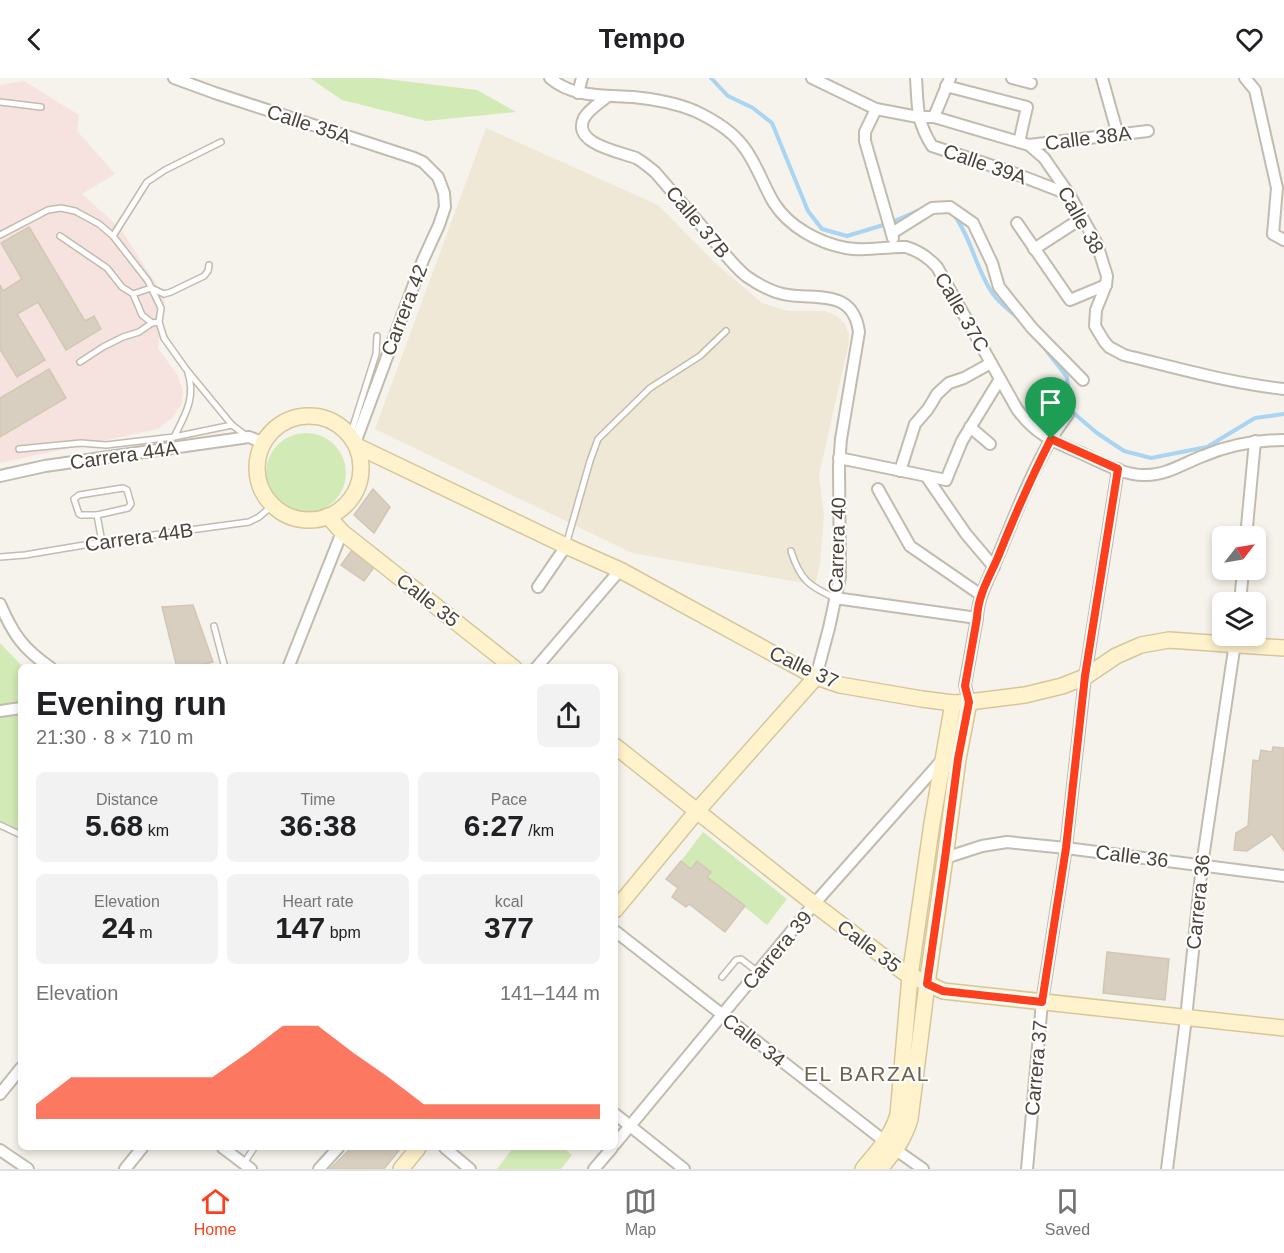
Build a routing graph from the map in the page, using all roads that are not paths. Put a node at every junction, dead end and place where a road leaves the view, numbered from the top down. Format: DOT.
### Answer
graph roads {
  1 [pos="174,78"];
  2 [pos="550,78"];
  3 [pos="582,78"];
  4 [pos="812,78"];
  5 [pos="916,78"];
  6 [pos="1012,78"];
  7 [pos="1102,78"];
  8 [pos="1245,78"];
  9 [pos="948,82"];
  10 [pos="1031,83"];
  11 [pos="578,93"];
  12 [pos="608,96"];
  13 [pos="0,102"];
  14 [pos="41,107"];
  15 [pos="876,109"];
  16 [pos="918,117"];
  17 [pos="934,117"];
  18 [pos="1148,131"];
  19 [pos="1118,135"];
  20 [pos="221,142"];
  21 [pos="1024,143"];
  22 [pos="438,177"];
  23 [pos="1069,194"];
  24 [pos="1082,218"];
  25 [pos="1017,223"];
  26 [pos="891,230"];
  27 [pos="0,234"];
  28 [pos="60,236"];
  29 [pos="113,236"];
  30 [pos="1284,240"];
  31 [pos="896,247"];
  32 [pos="1034,249"];
  33 [pos="209,265"];
  34 [pos="1106,285"];
  35 [pos="151,288"];
  36 [pos="133,294"];
  37 [pos="857,320"];
  38 [pos="159,322"];
  39 [pos="152,323"];
  40 [pos="726,331"];
  41 [pos="377,336"];
  42 [pos="80,362"];
  43 [pos="991,363"];
  44 [pos="186,369"];
  45 [pos="1000,379"];
  46 [pos="1083,380"];
  47 [pos="1284,389"];
  48 [pos="1068,414"];
  49 [pos="232,425"];
  50 [pos="970,428"];
  51 [pos="174,437"];
  52 [pos="1051,439"];
  53 [pos="256,440"];
  54 [pos="1284,440"];
  55 [pos="1255,441"];
  56 [pos="354,442"];
  57 [pos="990,444"];
  58 [pos="19,449"];
  59 [pos="840,458"];
  60 [pos="1118,469"];
  61 [pos="900,471"];
  62 [pos="0,476"];
  63 [pos="926,476"];
  64 [pos="878,489"];
  65 [pos="273,505"];
  66 [pos="97,515"];
  67 [pos="328,516"];
  68 [pos="1247,526"];
  69 [pos="342,532"];
  70 [pos="102,542"];
  71 [pos="566,546"];
  72 [pos="791,551"];
  73 [pos="0,557"];
  74 [pos="994,567"];
  75 [pos="620,570"];
  76 [pos="538,587"];
  77 [pos="981,596"];
  78 [pos="836,598"];
  79 [pos="0,604"];
  80 [pos="977,618"];
  81 [pos="214,626"];
  82 [pos="1212,640"];
  83 [pos="1266,645"];
  84 [pos="1235,646"];
  85 [pos="1284,648"];
  86 [pos="46,664"];
  87 [pos="224,664"];
  88 [pos="290,664"];
  89 [pos="509,664"];
  90 [pos="539,664"];
  91 [pos="816,676"];
  92 [pos="1085,676"];
  93 [pos="965,686"];
  94 [pos="969,702"];
  95 [pos="953,703"];
  96 [pos="18,708"];
  97 [pos="0,711"];
  98 [pos="618,748"];
  99 [pos="950,759"];
  100 [pos="697,811"];
  101 [pos="0,825"];
  102 [pos="18,834"];
  103 [pos="1066,848"];
  104 [pos="945,858"];
  105 [pos="1202,865"];
  106 [pos="1284,876"];
  107 [pos="814,904"];
  108 [pos="618,906"];
  109 [pos="618,933"];
  110 [pos="758,972"];
  111 [pos="910,976"];
  112 [pos="723,977"];
  113 [pos="927,984"];
  114 [pos="1042,1002"];
  115 [pos="722,1015"];
  116 [pos="1186,1018"];
  117 [pos="1284,1029"];
  118 [pos="18,1072"];
  119 [pos="0,1094"];
  120 [pos="618,1116"];
  121 [pos="630,1125"];
  122 [pos="618,1141"];
  123 [pos="890,1146"];
  124 [pos="0,1149"];
  125 [pos="140,1150"];
  126 [pos="226,1150"];
  127 [pos="253,1150"];
  128 [pos="336,1150"];
  129 [pos="416,1150"];
  130 [pos="447,1150"];
  131 [pos="611,1150"];
  132 [pos="247,1166"];
  133 [pos="28,1169"];
  134 [pos="125,1169"];
  135 [pos="320,1169"];
  136 [pos="401,1169"];
  137 [pos="471,1169"];
  138 [pos="594,1169"];
  139 [pos="684,1169"];
  140 [pos="863,1169"];
  141 [pos="880,1169"];
  142 [pos="923,1169"];
  143 [pos="1027,1169"];
  144 [pos="1167,1169"];
  1 -- 22 [label="street, Calle 35A"];
  2 -- 11 [label="street, Calle 37C"];
  3 -- 11 [label="street"];
  4 -- 15 [label="street, Calle 38"];
  5 -- 16 [label="street"];
  6 -- 10 [label="street"];
  7 -- 19 [label="street"];
  8 -- 30 [label="street"];
  9 -- 17 [label="street"];
  9 -- 21 [label="street"];
  11 -- 12 [label="street, Calle 37C"];
  12 -- 31 [label="street, Calle 37C"];
  12 -- 37 [label="street, Calle 37B"];
  13 -- 14 [label="lane"];
  15 -- 16 [label="street, Calle 38"];
  15 -- 26 [label="street"];
  16 -- 17 [label="street, Calle 38"];
  16 -- 23 [label="street, Calle 39A"];
  17 -- 21 [label="street, Calle 38"];
  18 -- 19 [label="street, Calle 38A"];
  19 -- 21 [label="street, Calle 38A"];
  20 -- 29 [label="lane"];
  21 -- 23 [label="street, Calle 38"];
  22 -- 56 [label="street, Carrera 42"];
  23 -- 24 [label="street, Calle 38"];
  24 -- 32 [label="street"];
  24 -- 34 [label="street, Calle 38"];
  25 -- 32 [label="street"];
  26 -- 31 [label="street"];
  26 -- 46 [label="street"];
  27 -- 29 [label="lane"];
  28 -- 36 [label="lane"];
  29 -- 35 [label="lane"];
  31 -- 43 [label="street, Calle 37C"];
  32 -- 34 [label="street"];
  33 -- 35 [label="lane"];
  34 -- 47 [label="street, Calle 38"];
  35 -- 36 [label="lane"];
  35 -- 38 [label="lane"];
  36 -- 39 [label="lane"];
  37 -- 59 [label="street, Carrera 40"];
  38 -- 39 [label="lane"];
  38 -- 44 [label="lane"];
  39 -- 42 [label="lane"];
  40 -- 71 [label="lane"];
  41 -- 56 [label="lane"];
  43 -- 45 [label="street, Calle 37C"];
  43 -- 61 [label="street"];
  44 -- 49 [label="lane"];
  44 -- 51 [label="lane"];
  45 -- 50 [label="street"];
  45 -- 52 [label="street, Calle 37C"];
  48 -- 52 [label="street"];
  49 -- 51 [label="lane"];
  49 -- 53 [label="lane"];
  50 -- 57 [label="street"];
  50 -- 63 [label="street"];
  51 -- 58 [label="lane"];
  52 -- 60 [label="street, Calle 37C"];
  52 -- 74 [label="street"];
  53 -- 56 [label="street"];
  53 -- 62 [label="street, Carrera 44A"];
  53 -- 65 [label="street"];
  54 -- 55 [label="street, Calle 37C"];
  55 -- 60 [label="street, Calle 37C"];
  55 -- 68 [label="street"];
  56 -- 67 [label="street"];
  56 -- 71 [label="street, Calle 37"];
  59 -- 61 [label="street"];
  59 -- 78 [label="street, Carrera 40"];
  60 -- 92 [label="street, Carrera 37"];
  61 -- 63 [label="street"];
  63 -- 74 [label="street"];
  64 -- 77 [label="street"];
  65 -- 67 [label="street"];
  65 -- 70 [label="lane, Carrera 44B"];
  66 -- 66 [label="lane"];
  66 -- 70 [label="lane"];
  67 -- 69 [label="street, Calle 35"];
  69 -- 88 [label="street"];
  69 -- 89 [label="street, Calle 35"];
  70 -- 73 [label="lane, Carrera 44B"];
  71 -- 75 [label="street, Calle 37"];
  71 -- 76 [label="street"];
  72 -- 78 [label="lane"];
  74 -- 77 [label="street"];
  75 -- 90 [label="street"];
  75 -- 91 [label="street, Calle 37"];
  77 -- 80 [label="street"];
  78 -- 80 [label="street"];
  78 -- 91 [label="street, Carrera 40"];
  79 -- 86 [label="street"];
  80 -- 93 [label="street"];
  81 -- 87 [label="lane"];
  82 -- 92 [label="street, Calle 37"];
  83 -- 85 [label="street, Calle 37"];
  84 -- 105 [label="street, Carrera 36"];
  91 -- 95 [label="street, Calle 37"];
  91 -- 100 [label="street, Carrera 40"];
  92 -- 94 [label="street, Calle 37"];
  92 -- 103 [label="street, Carrera 37"];
  93 -- 94 [label="street"];
  93 -- 95 [label="street"];
  94 -- 95 [label="street, Calle 37"];
  94 -- 99 [label="street"];
  95 -- 99 [label="street"];
  96 -- 97 [label="street"];
  98 -- 100 [label="street, Calle 35"];
  99 -- 104 [label="street"];
  99 -- 107 [label="street, Carrera 39"];
  99 -- 111 [label="street"];
  100 -- 107 [label="street, Calle 35"];
  100 -- 108 [label="street, Carrera 40"];
  101 -- 102 [label="lane"];
  103 -- 104 [label="street, Calle 36"];
  103 -- 105 [label="street, Calle 36"];
  103 -- 114 [label="street, Carrera 37"];
  104 -- 113 [label="street"];
  105 -- 106 [label="street, Calle 36"];
  105 -- 116 [label="street, Carrera 36"];
  107 -- 110 [label="street, Carrera 39"];
  107 -- 111 [label="street, Calle 35"];
  109 -- 115 [label="street, Calle 34"];
  110 -- 112 [label="lane"];
  110 -- 115 [label="street, Carrera 39"];
  111 -- 113 [label="street, Calle 35"];
  111 -- 123 [label="street"];
  113 -- 114 [label="street, Calle 35"];
  113 -- 123 [label="street"];
  114 -- 116 [label="street, Calle 35"];
  114 -- 143 [label="street, Carrera 37"];
  115 -- 121 [label="street, Carrera 39"];
  115 -- 123 [label="street, Calle 34"];
  116 -- 117 [label="street, Calle 35"];
  116 -- 144 [label="street, Carrera 36"];
  118 -- 119 [label="street"];
  120 -- 121 [label="street"];
  121 -- 122 [label="street, Carrera 39"];
  121 -- 139 [label="street"];
  123 -- 140 [label="street"];
  123 -- 141 [label="street"];
  123 -- 142 [label="street, Calle 34"];
  124 -- 133 [label="street"];
  125 -- 134 [label="street"];
  126 -- 132 [label="street"];
  127 -- 132 [label="lane"];
  128 -- 135 [label="street"];
  129 -- 136 [label="street"];
  130 -- 137 [label="street"];
  131 -- 138 [label="street, Carrera 39"];
}
